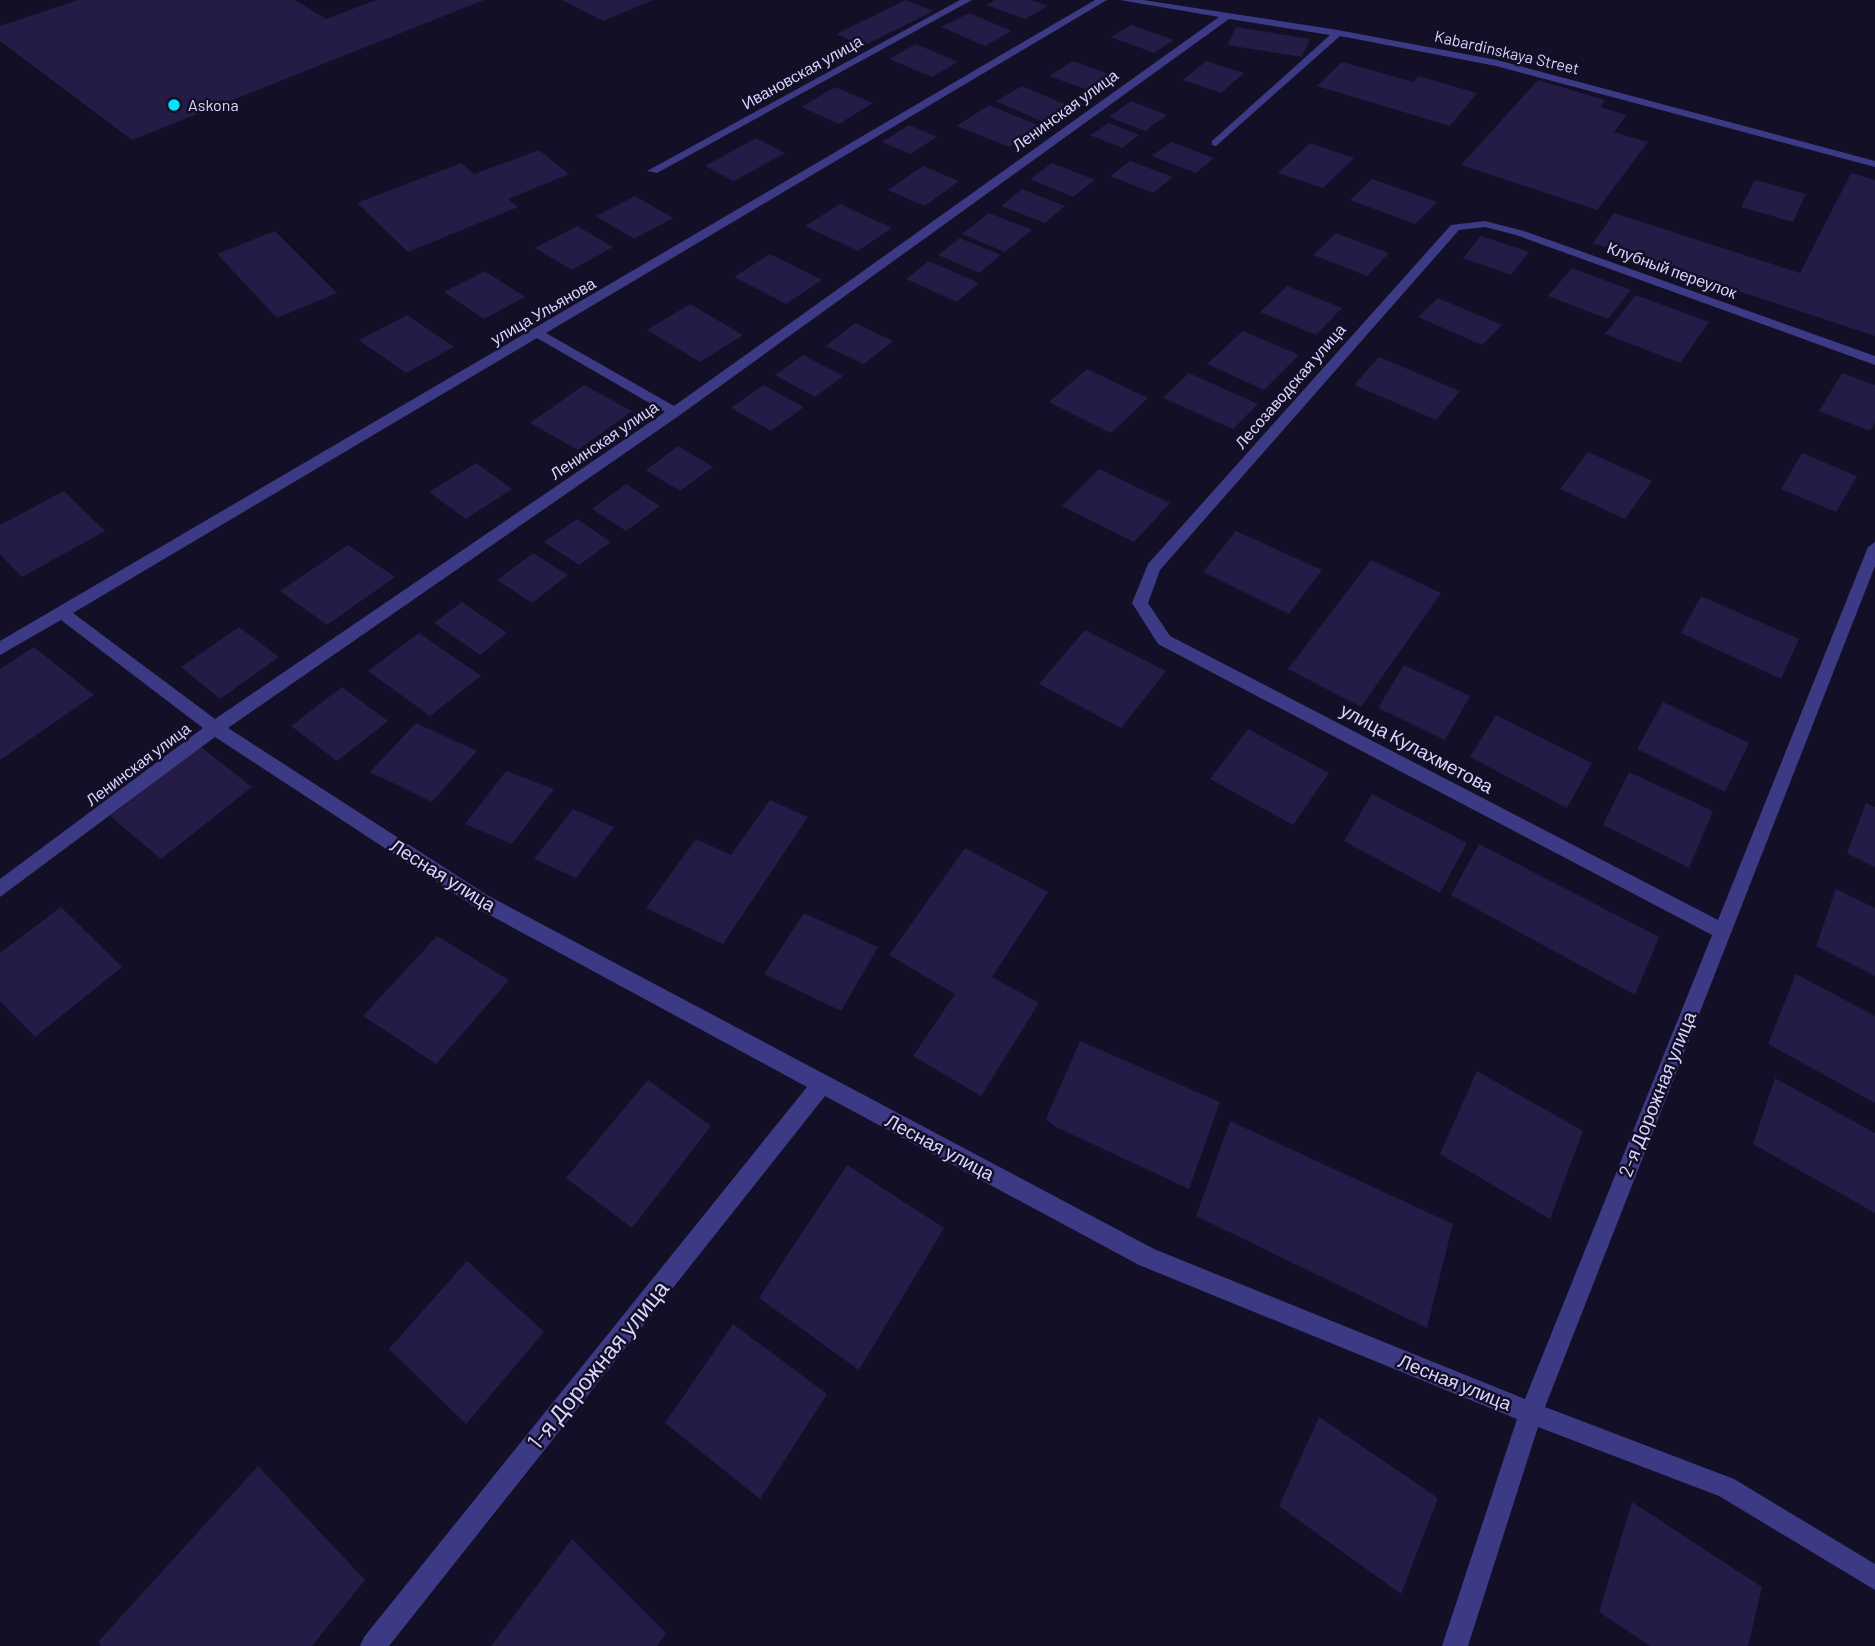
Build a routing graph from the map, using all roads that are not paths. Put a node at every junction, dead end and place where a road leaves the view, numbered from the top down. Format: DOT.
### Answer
graph roads {
  1 [pos="967,0"];
  2 [pos="1102,0"];
  3 [pos="1125,0"];
  4 [pos="1227,16"];
  5 [pos="1338,33"];
  6 [pos="1216,143"];
  7 [pos="1875,164"];
  8 [pos="653,171"];
  9 [pos="1455,227"];
  10 [pos="539,334"];
  11 [pos="1875,361"];
  12 [pos="675,412"];
  13 [pos="1875,547"];
  14 [pos="1153,568"];
  15 [pos="61,612"];
  16 [pos="0,649"];
  17 [pos="215,728"];
  18 [pos="0,889"];
  19 [pos="1722,931"];
  20 [pos="822,1084"];
  21 [pos="1531,1413"];
  22 [pos="1875,1578"];
  23 [pos="373,1646"];
  24 [pos="1455,1646"];
  1 -- 8 [label="street, Ивановская улица"];
  2 -- 10 [label="street, улица Ульянова"];
  3 -- 4 [label="street, Kabardinskaya Street"];
  4 -- 5 [label="street, Kabardinskaya Street"];
  4 -- 12 [label="street, Ленинская улица"];
  5 -- 6 [label="street"];
  5 -- 7 [label="street, Kabardinskaya Street"];
  9 -- 11 [label="street, Клубный переулок"];
  9 -- 14 [label="street, Лесозаводская улица"];
  10 -- 12 [label="street"];
  10 -- 15 [label="street, улица Ульянова"];
  12 -- 17 [label="street, Ленинская улица"];
  13 -- 19 [label="street, 2-я Дорожная улица"];
  14 -- 19 [label="street, улица Кулахметова"];
  15 -- 16 [label="street, улица Ульянова"];
  15 -- 17 [label="street, Лесная улица"];
  17 -- 18 [label="street, Ленинская улица"];
  17 -- 20 [label="street, Лесная улица"];
  19 -- 21 [label="street, 2-я Дорожная улица"];
  20 -- 21 [label="street, Лесная улица"];
  20 -- 23 [label="street, 1-я Дорожная улица"];
  21 -- 22 [label="street, Лесная улица"];
  21 -- 24 [label="street, 2-я Дорожная улица"];
}
